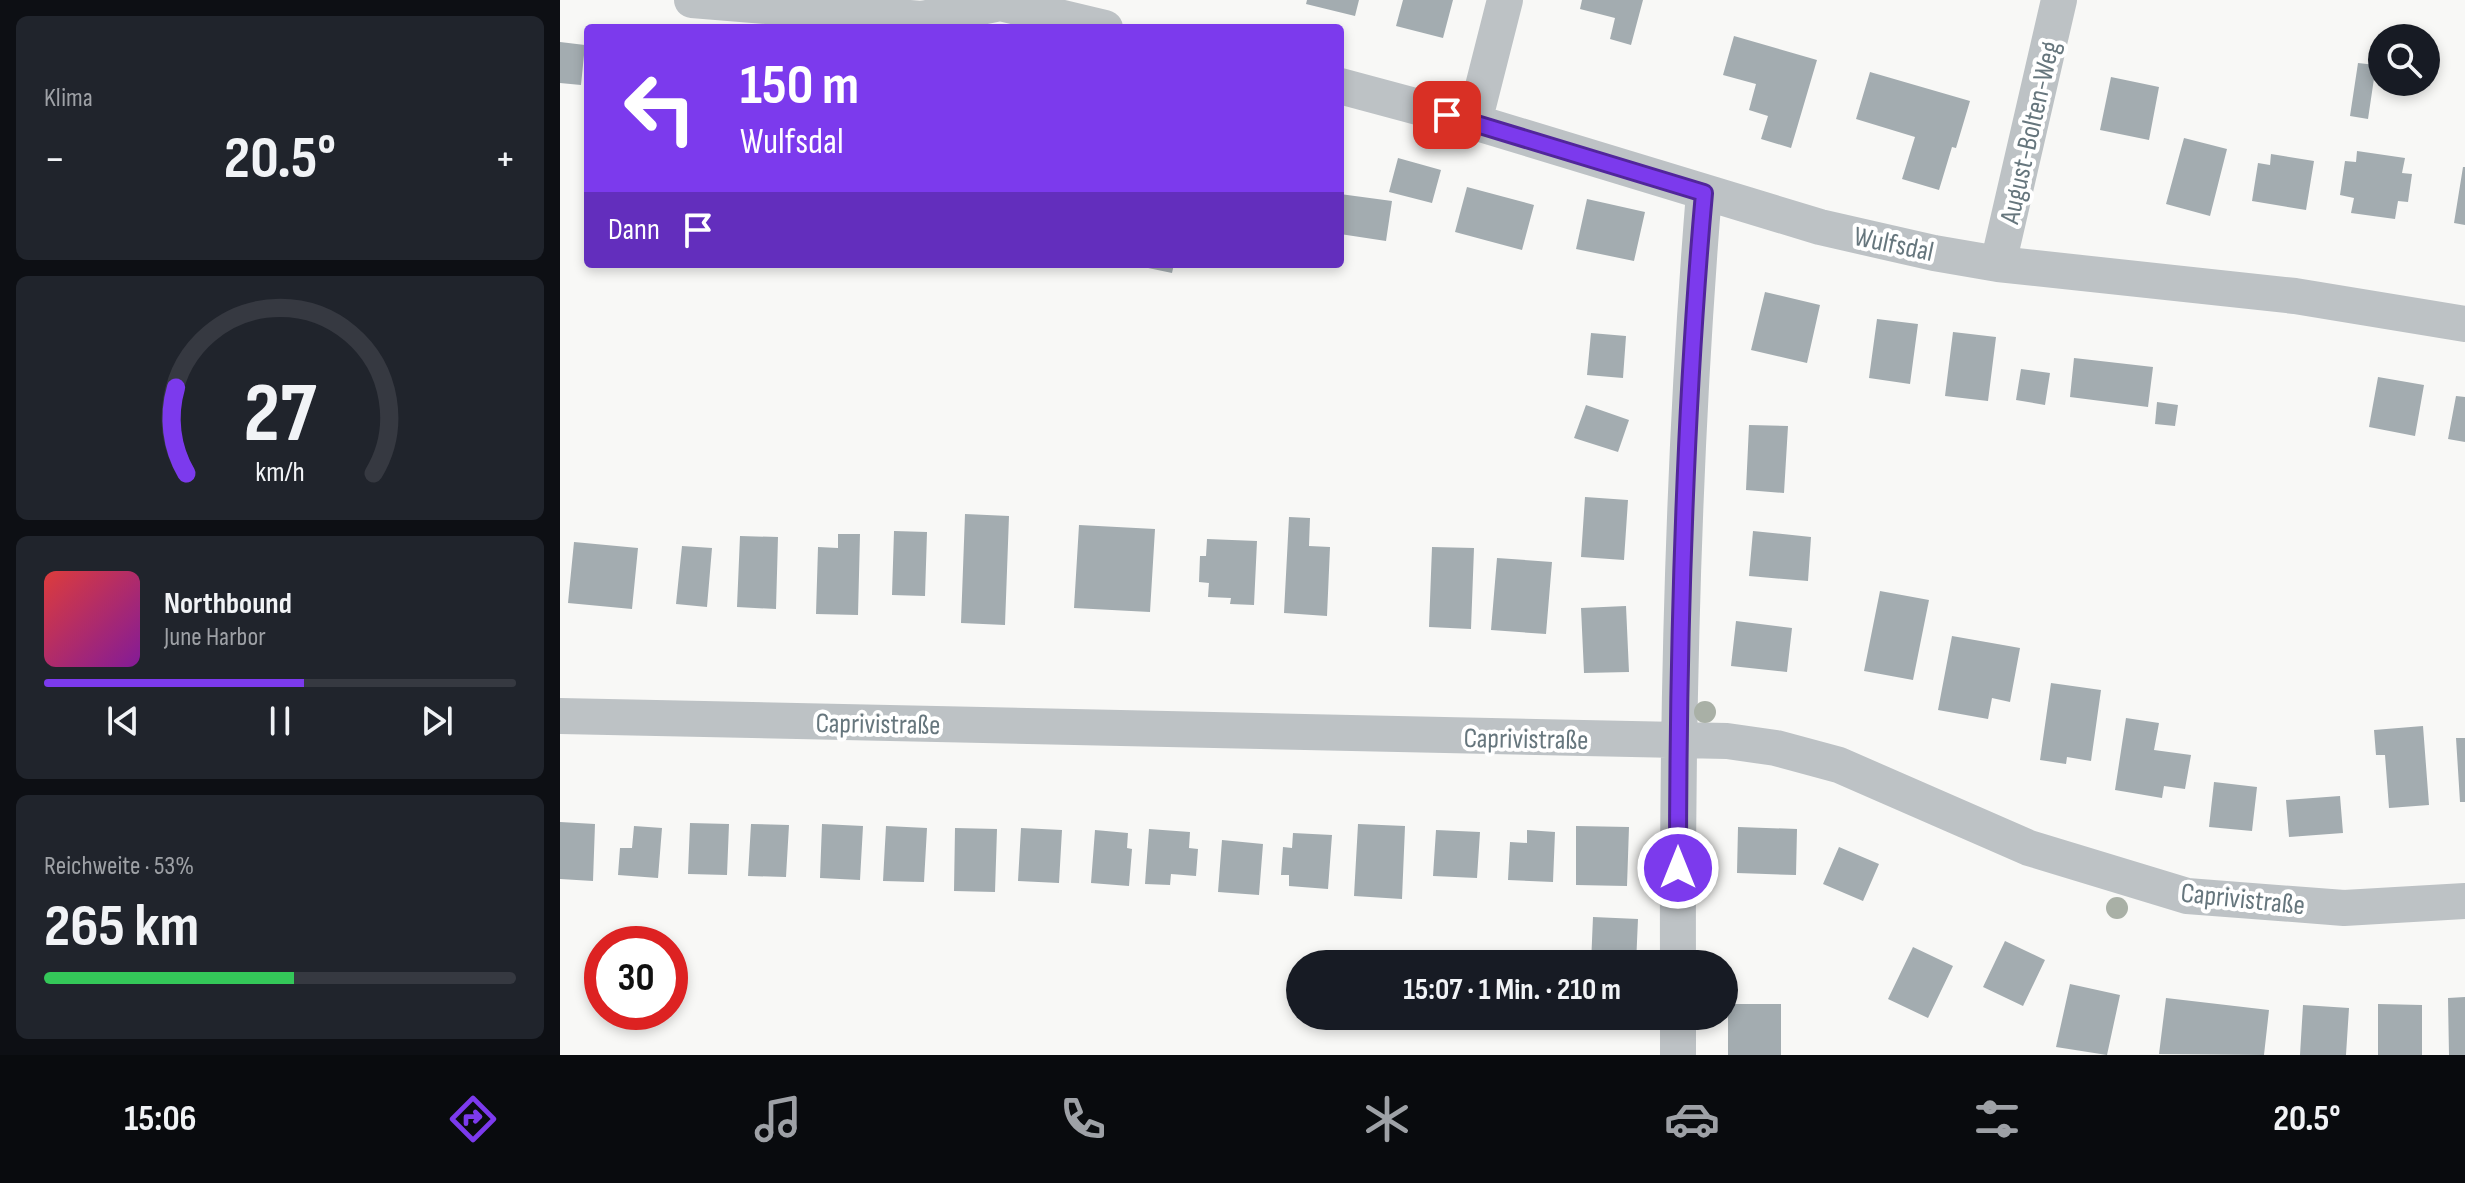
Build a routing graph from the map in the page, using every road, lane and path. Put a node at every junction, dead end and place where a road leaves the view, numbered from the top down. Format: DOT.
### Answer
graph roads {
  1 [pos="692,0"];
  2 [pos="1505,0"];
  3 [pos="2059,0"];
  4 [pos="1000,2"];
  5 [pos="1089,24"];
  6 [pos="1344,87"];
  7 [pos="1474,122"];
  8 [pos="1704,193"];
  9 [pos="1998,264"];
  10 [pos="2465,324"];
  11 [pos="560,716"];
  12 [pos="1678,741"];
  13 [pos="2465,901"];
  14 [pos="1678,950"];
  15 [pos="1678,1030"];
  16 [pos="1678,1055"];
  1 -- 4 [label="street"];
  2 -- 7 [label="street"];
  3 -- 9 [label="street, August-Bolten-Weg"];
  4 -- 5 [label="street"];
  6 -- 7 [label="street, Wulfsdal"];
  7 -- 8 [label="street, Wulfsdal"];
  8 -- 9 [label="street, Wulfsdal"];
  8 -- 12 [label="street"];
  9 -- 10 [label="street, Wulfsdal"];
  11 -- 12 [label="street, Caprivistraße"];
  12 -- 13 [label="street, Caprivistraße"];
  12 -- 14 [label="street"];
  15 -- 16 [label="street"];
}
